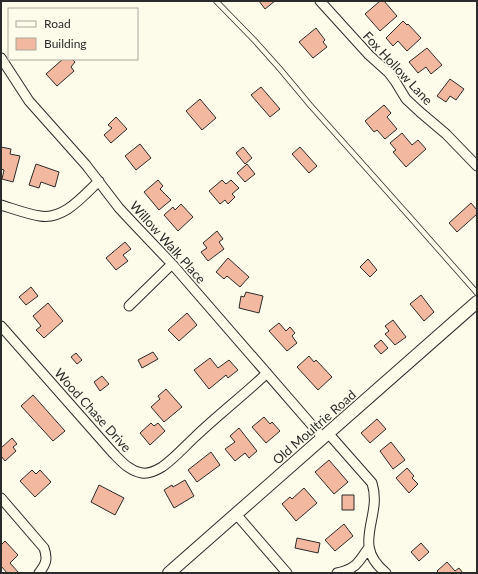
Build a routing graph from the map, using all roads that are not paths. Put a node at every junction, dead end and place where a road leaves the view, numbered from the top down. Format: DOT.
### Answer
graph roads {
  1 [pos="216,1"];
  2 [pos="320,1"];
  3 [pos="1,58"];
  4 [pos="477,166"];
  5 [pos="99,181"];
  6 [pos="1,205"];
  7 [pos="172,264"];
  8 [pos="477,293"];
  9 [pos="477,302"];
  10 [pos="129,306"];
  11 [pos="1,326"];
  12 [pos="267,373"];
  13 [pos="325,435"];
  14 [pos="1,498"];
  15 [pos="236,514"];
  16 [pos="369,547"];
  17 [pos="39,573"];
  18 [pos="169,573"];
  19 [pos="287,573"];
  20 [pos="337,573"];
  21 [pos="386,573"];
  1 -- 8 [label="lane"];
  2 -- 4 [label="street, Fox Hollow Lane"];
  3 -- 5 [label="street, Willow Walk Place"];
  5 -- 6 [label="street"];
  5 -- 7 [label="street, Willow Walk Place"];
  7 -- 10 [label="street"];
  7 -- 12 [label="street, Willow Walk Place"];
  9 -- 13 [label="main road, Old Moultrie Road"];
  11 -- 12 [label="street, Wood Chase Drive"];
  12 -- 13 [label="street, Willow Walk Place"];
  13 -- 15 [label="main road, Old Moultrie Road"];
  13 -- 16 [label="street, Willow Walk Place"];
  14 -- 17 [label="street"];
  15 -- 18 [label="main road, Old Moultrie Road"];
  15 -- 19 [label="street"];
  16 -- 20 [label="street"];
  16 -- 21 [label="street"];
}
